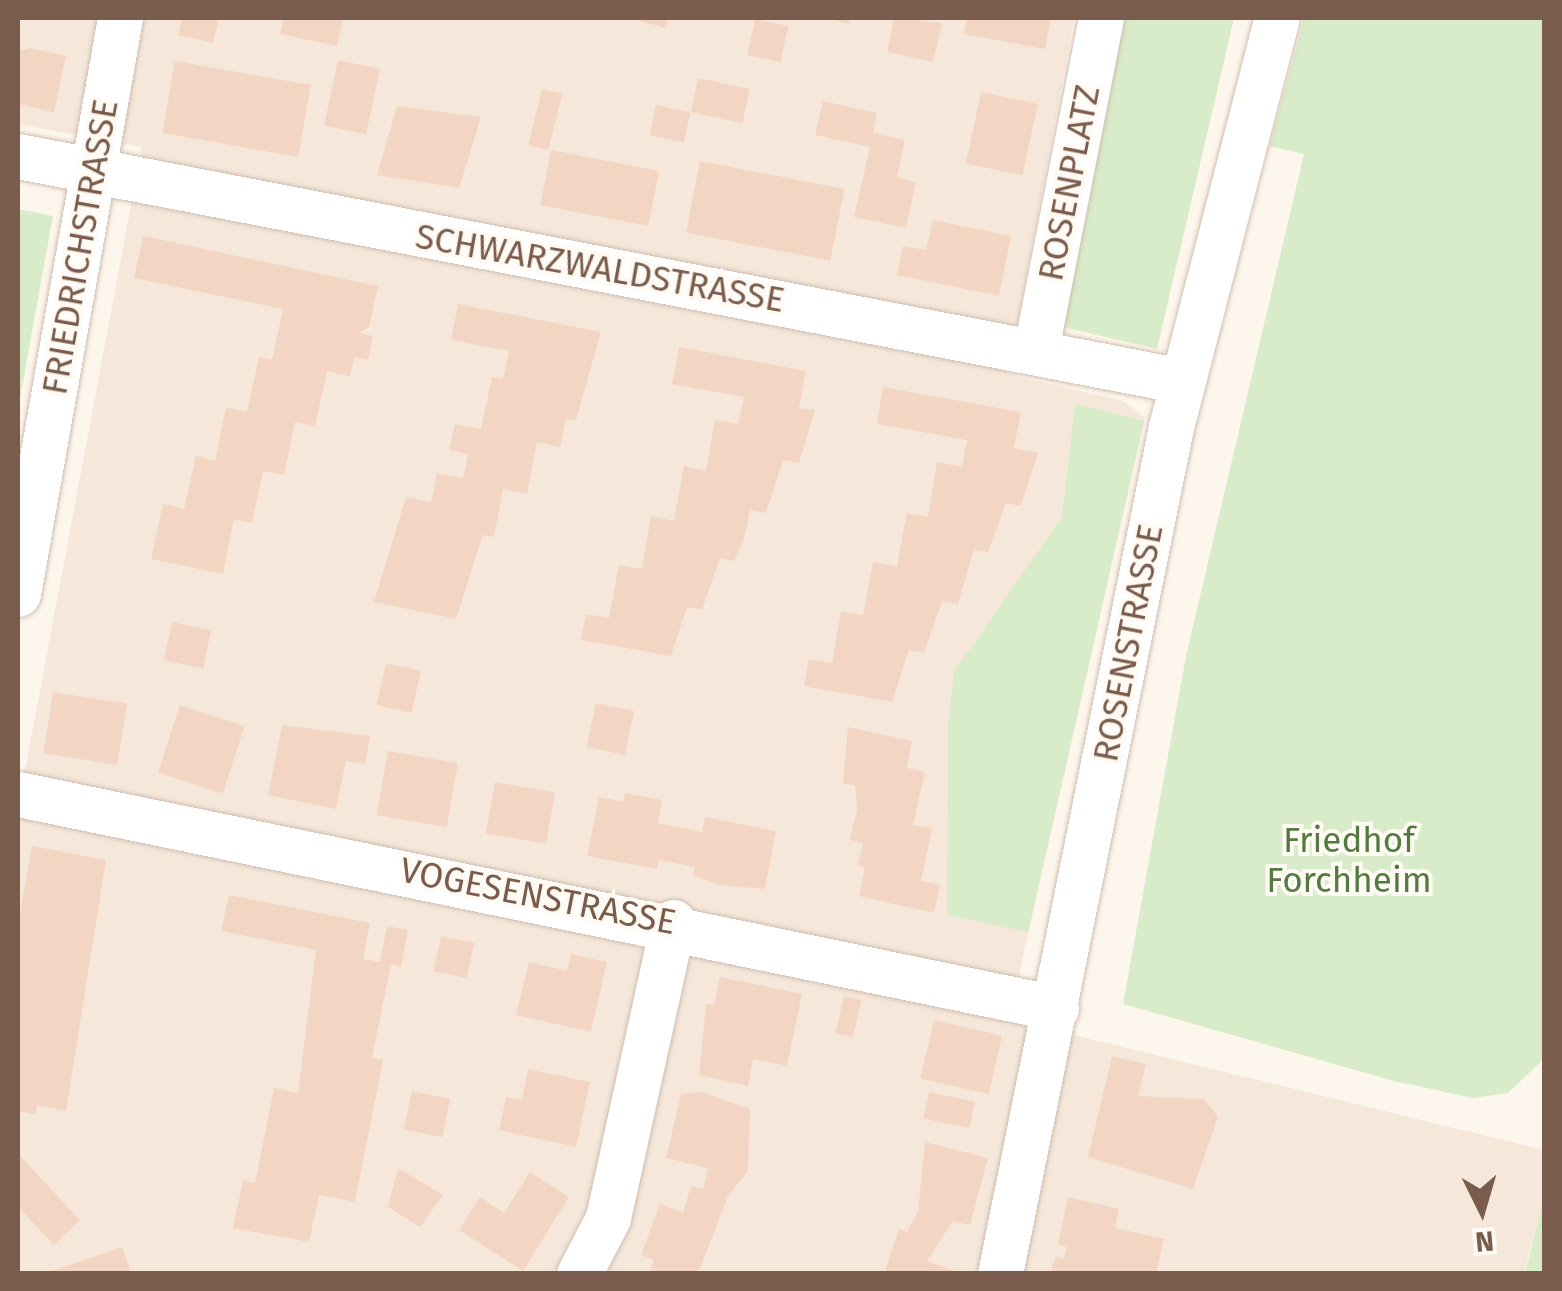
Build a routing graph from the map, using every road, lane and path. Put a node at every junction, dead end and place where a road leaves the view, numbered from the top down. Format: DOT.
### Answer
graph roads {
  1 [pos="120,18"];
  2 [pos="1100,18"];
  3 [pos="1277,18"];
  4 [pos="18,156"];
  5 [pos="95,171"];
  6 [pos="1036,349"];
  7 [pos="1182,381"];
  8 [pos="18,594"];
  9 [pos="18,794"];
  10 [pos="673,922"];
  11 [pos="1056,1008"];
  12 [pos="579,1274"];
  13 [pos="1000,1274"];
  1 -- 5 [label="street, FRIEDRICHSTRASSE"];
  2 -- 6 [label="street, ROSENPLATZ"];
  3 -- 7 [label="street, ROSENSTRASSE"];
  4 -- 5 [label="street, SCHWARZWALDSTRASSE"];
  5 -- 6 [label="street, SCHWARZWALDSTRASSE"];
  5 -- 8 [label="street, FRIEDRICHSTRASSE"];
  6 -- 7 [label="street, SCHWARZWALDSTRASSE"];
  7 -- 11 [label="street, ROSENSTRASSE"];
  9 -- 10 [label="street, VOGESENSTRASSE"];
  10 -- 11 [label="street, VOGESENSTRASSE"];
  10 -- 12 [label="street"];
  11 -- 13 [label="street, ROSENSTRASSE"];
}
